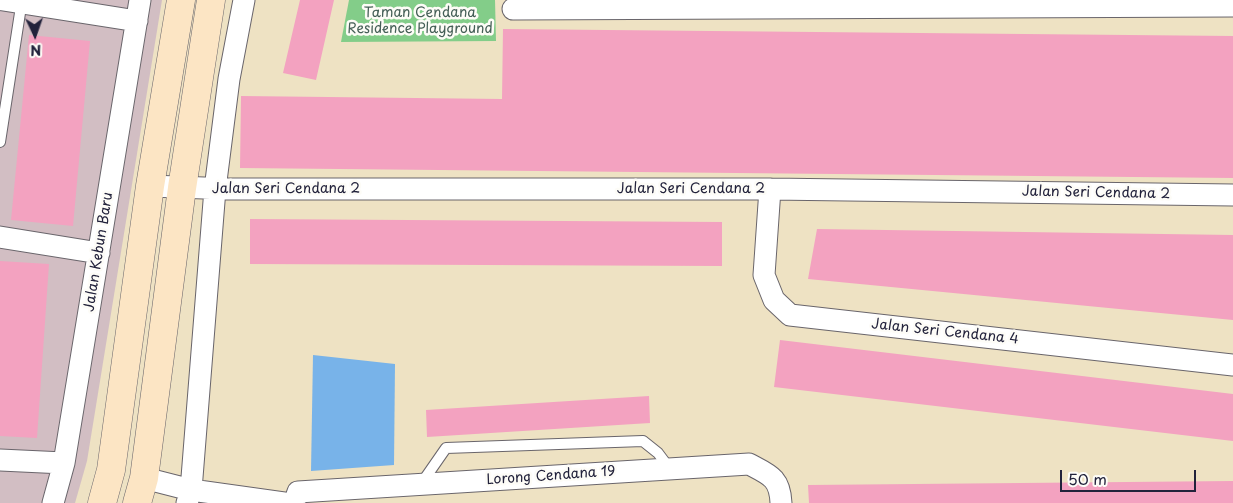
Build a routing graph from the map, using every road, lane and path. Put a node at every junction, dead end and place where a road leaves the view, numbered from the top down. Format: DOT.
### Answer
graph roads {
  1 [pos="140,0"];
  2 [pos="181,0"];
  3 [pos="211,0"];
  4 [pos="244,0"];
  5 [pos="15,1"];
  6 [pos="513,4"];
  7 [pos="1233,6"];
  8 [pos="137,21"];
  9 [pos="0,142"];
  10 [pos="150,186"];
  11 [pos="182,188"];
  12 [pos="215,189"];
  13 [pos="770,189"];
  14 [pos="1233,195"];
  15 [pos="0,237"];
  16 [pos="98,253"];
  17 [pos="1233,365"];
  18 [pos="0,460"];
  19 [pos="64,463"];
  20 [pos="670,469"];
  21 [pos="421,484"];
  22 [pos="140,490"];
  23 [pos="189,497"];
  24 [pos="292,499"];
  25 [pos="53,503"];
  26 [pos="102,503"];
  27 [pos="781,503"];
  1 -- 8 [label="street, Jalan Kebun Baru"];
  2 -- 10 [label="street"];
  3 -- 11 [label="street"];
  4 -- 12 [label="street"];
  5 -- 8 [label="street"];
  5 -- 9 [label="lane"];
  6 -- 7 [label="street"];
  8 -- 16 [label="street, Jalan Kebun Baru"];
  10 -- 11 [label="street, Jalan Seri Cendana 2"];
  10 -- 26 [label="street"];
  11 -- 12 [label="street, Jalan Seri Cendana 2"];
  11 -- 22 [label="street"];
  12 -- 13 [label="street, Jalan Seri Cendana 2"];
  12 -- 23 [label="street"];
  13 -- 14 [label="street, Jalan Seri Cendana 2"];
  13 -- 17 [label="street, Jalan Seri Cendana 4"];
  15 -- 16 [label="street"];
  16 -- 19 [label="street, Jalan Kebun Baru"];
  18 -- 19 [label="street"];
  19 -- 25 [label="street, Jalan Kebun Baru"];
  20 -- 21 [label="street, Lorong Cendana 19"];
  20 -- 21 [label="lane"];
  20 -- 27 [label="street, Lorong Cendana 19"];
  21 -- 24 [label="street, Lorong Cendana 19"];
  22 -- 23 [label="street, Lorong Cendana 19"];
  23 -- 24 [label="street, Lorong Cendana 19"];
}
